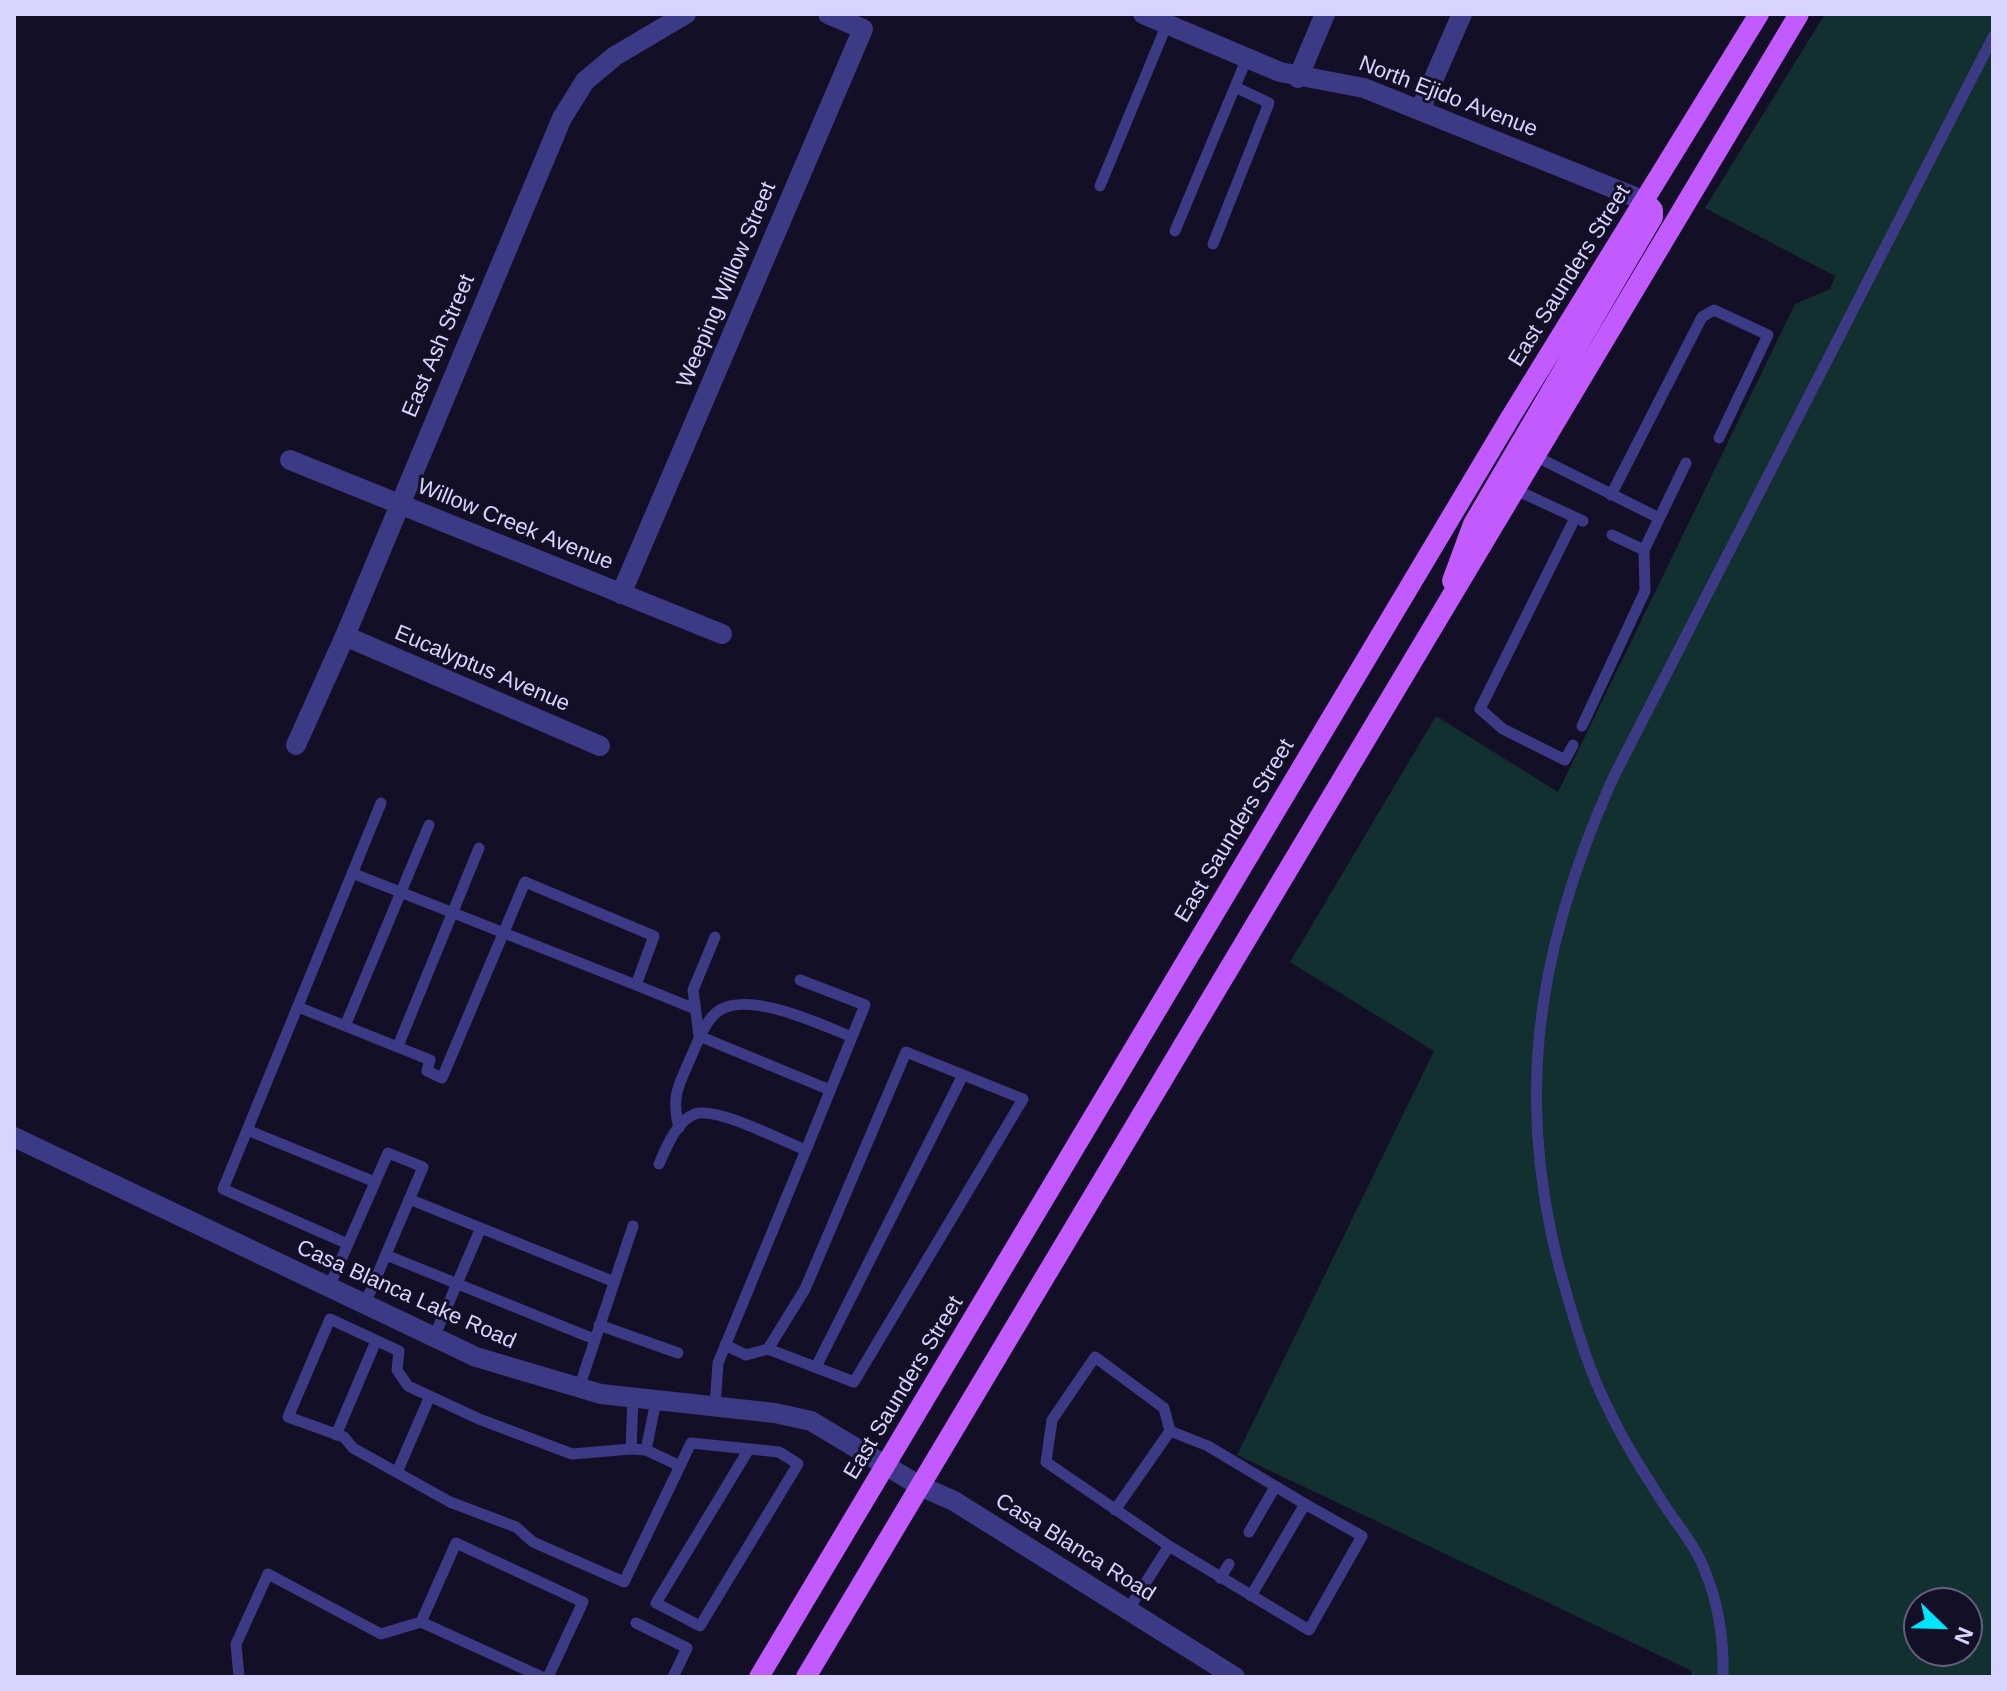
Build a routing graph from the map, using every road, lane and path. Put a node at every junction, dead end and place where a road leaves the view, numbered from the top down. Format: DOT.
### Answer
graph roads {
  1 [pos="686,14"];
  2 [pos="828,14"];
  3 [pos="1143,14"];
  4 [pos="1325,14"];
  5 [pos="1462,14"];
  6 [pos="1759,14"];
  7 [pos="1799,14"];
  8 [pos="1167,24"];
  9 [pos="1993,37"];
  10 [pos="1247,58"];
  11 [pos="1298,78"];
  12 [pos="1235,87"];
  13 [pos="1420,110"];
  14 [pos="1100,186"];
  15 [pos="1645,201"];
  16 [pos="1175,231"];
  17 [pos="1213,244"];
  18 [pos="1719,438"];
  19 [pos="1535,456"];
  20 [pos="290,460"];
  21 [pos="1686,463"];
  22 [pos="1516,490"];
  23 [pos="1611,495"];
  24 [pos="399,504"];
  25 [pos="1659,518"];
  26 [pos="1612,535"];
  27 [pos="1644,550"];
  28 [pos="621,594"];
  29 [pos="1444,608"];
  30 [pos="722,634"];
  31 [pos="345,636"];
  32 [pos="1582,726"];
  33 [pos="296,745"];
  34 [pos="1573,745"];
  35 [pos="600,746"];
  36 [pos="381,803"];
  37 [pos="429,825"];
  38 [pos="479,848"];
  39 [pos="352,873"];
  40 [pos="401,893"];
  41 [pos="452,913"];
  42 [pos="503,934"];
  43 [pos="715,937"];
  44 [pos="800,980"];
  45 [pos="636,985"];
  46 [pos="298,1007"];
  47 [pos="695,1009"];
  48 [pos="345,1026"];
  49 [pos="699,1036"];
  50 [pos="852,1037"];
  51 [pos="398,1046"];
  52 [pos="963,1075"];
  53 [pos="830,1090"];
  54 [pos="679,1128"];
  55 [pos="247,1130"];
  56 [pos="14,1137"];
  57 [pos="806,1150"];
  58 [pos="659,1164"];
  59 [pos="375,1182"];
  60 [pos="409,1199"];
  61 [pos="633,1226"];
  62 [pos="480,1230"];
  63 [pos="348,1244"];
  64 [pos="386,1255"];
  65 [pos="612,1281"];
  66 [pos="456,1286"];
  67 [pos="329,1287"];
  68 [pos="365,1304"];
  69 [pos="599,1325"];
  70 [pos="434,1337"];
  71 [pos="594,1339"];
  72 [pos="376,1341"];
  73 [pos="725,1345"];
  74 [pos="768,1349"];
  75 [pos="678,1353"];
  76 [pos="816,1367"];
  77 [pos="579,1388"];
  78 [pos="430,1396"];
  79 [pos="633,1397"];
  80 [pos="656,1401"];
  81 [pos="715,1407"];
  82 [pos="1170,1431"];
  83 [pos="336,1435"];
  84 [pos="631,1449"];
  85 [pos="749,1449"];
  86 [pos="646,1450"];
  87 [pos="887,1463"];
  88 [pos="680,1466"];
  89 [pos="398,1470"];
  90 [pos="920,1486"];
  91 [pos="1275,1487"];
  92 [pos="1305,1504"];
  93 [pos="1115,1510"];
  94 [pos="1249,1532"];
  95 [pos="1169,1546"];
  96 [pos="1229,1564"];
  97 [pos="1220,1578"];
  98 [pos="1251,1596"];
  99 [pos="1128,1610"];
  100 [pos="421,1622"];
  101 [pos="636,1623"];
  102 [pos="239,1677"];
  103 [pos="545,1677"];
  104 [pos="673,1677"];
  105 [pos="759,1677"];
  106 [pos="806,1677"];
  107 [pos="1235,1677"];
  108 [pos="1723,1677"];
  1 -- 24 [label="street, East Ash Street"];
  2 -- 28 [label="street, Weeping Willow Street"];
  3 -- 8 [label="street, North Ejido Avenue"];
  4 -- 11 [label="street"];
  5 -- 13 [label="street"];
  6 -- 15 [label="main road, East Saunders Street"];
  7 -- 19 [label="main road"];
  8 -- 10 [label="street, North Ejido Avenue"];
  8 -- 14 [label="lane"];
  9 -- 108 [label="lane"];
  10 -- 11 [label="street, North Ejido Avenue"];
  10 -- 12 [label="lane"];
  11 -- 13 [label="street, North Ejido Avenue"];
  12 -- 16 [label="lane"];
  12 -- 17 [label="lane"];
  13 -- 15 [label="street, North Ejido Avenue"];
  15 -- 29 [label="main road"];
  15 -- 87 [label="main road, East Saunders Street"];
  18 -- 23 [label="lane"];
  19 -- 22 [label="main road"];
  19 -- 23 [label="lane"];
  20 -- 24 [label="street, Willow Creek Avenue"];
  21 -- 25 [label="lane"];
  22 -- 29 [label="main road"];
  22 -- 34 [label="lane"];
  23 -- 25 [label="lane"];
  24 -- 28 [label="street, Willow Creek Avenue"];
  24 -- 31 [label="street, East Ash Street"];
  25 -- 27 [label="lane"];
  26 -- 27 [label="lane"];
  27 -- 32 [label="lane"];
  28 -- 30 [label="street, Willow Creek Avenue"];
  29 -- 90 [label="main road"];
  31 -- 33 [label="street, East Ash Street"];
  31 -- 35 [label="street, Eucalyptus Avenue"];
  36 -- 39 [label="lane"];
  37 -- 40 [label="lane"];
  38 -- 41 [label="lane"];
  39 -- 40 [label="lane"];
  39 -- 46 [label="lane"];
  40 -- 41 [label="lane"];
  40 -- 48 [label="lane"];
  41 -- 42 [label="lane"];
  41 -- 51 [label="lane"];
  42 -- 45 [label="lane"];
  42 -- 45 [label="lane"];
  42 -- 51 [label="lane"];
  43 -- 47 [label="lane"];
  44 -- 50 [label="lane"];
  45 -- 47 [label="lane"];
  46 -- 48 [label="lane"];
  46 -- 55 [label="lane"];
  47 -- 49 [label="lane"];
  48 -- 51 [label="lane"];
  49 -- 50 [label="lane"];
  49 -- 53 [label="lane"];
  49 -- 54 [label="lane"];
  50 -- 53 [label="lane"];
  52 -- 74 [label="lane"];
  52 -- 76 [label="lane"];
  52 -- 76 [label="lane"];
  53 -- 57 [label="lane"];
  54 -- 57 [label="lane"];
  54 -- 58 [label="lane"];
  55 -- 59 [label="lane"];
  55 -- 63 [label="lane"];
  56 -- 67 [label="street, Casa Blanca Lake Road"];
  57 -- 73 [label="lane"];
  59 -- 60 [label="lane"];
  59 -- 63 [label="lane"];
  60 -- 62 [label="lane"];
  60 -- 64 [label="lane"];
  61 -- 65 [label="lane"];
  62 -- 65 [label="lane"];
  62 -- 66 [label="lane"];
  63 -- 67 [label="lane"];
  64 -- 66 [label="lane"];
  64 -- 68 [label="lane"];
  65 -- 69 [label="lane"];
  66 -- 70 [label="lane"];
  66 -- 71 [label="lane"];
  67 -- 68 [label="street, Casa Blanca Lake Road"];
  68 -- 70 [label="street, Casa Blanca Lake Road"];
  69 -- 71 [label="lane"];
  69 -- 75 [label="lane"];
  70 -- 77 [label="street, Casa Blanca Lake Road"];
  71 -- 77 [label="lane"];
  72 -- 78 [label="lane"];
  72 -- 83 [label="lane"];
  72 -- 83 [label="lane"];
  73 -- 74 [label="lane"];
  73 -- 81 [label="lane"];
  74 -- 76 [label="lane"];
  77 -- 79 [label="street, Casa Blanca Lake Road"];
  78 -- 84 [label="lane"];
  78 -- 89 [label="lane"];
  79 -- 80 [label="street, Casa Blanca Lake Road"];
  79 -- 84 [label="lane"];
  80 -- 81 [label="street, Casa Blanca Lake Road"];
  80 -- 86 [label="lane"];
  81 -- 87 [label="street, Casa Blanca Lake Road"];
  82 -- 91 [label="lane"];
  82 -- 93 [label="lane"];
  82 -- 93 [label="lane"];
  83 -- 89 [label="lane"];
  84 -- 86 [label="lane"];
  85 -- 85 [label="lane"];
  85 -- 88 [label="lane"];
  86 -- 88 [label="lane"];
  87 -- 90 [label="street, Casa Blanca Road"];
  87 -- 105 [label="main road, East Saunders Street"];
  88 -- 89 [label="lane"];
  90 -- 99 [label="street, Casa Blanca Road"];
  90 -- 106 [label="main road"];
  91 -- 92 [label="lane"];
  91 -- 94 [label="lane"];
  92 -- 98 [label="lane"];
  92 -- 98 [label="lane"];
  93 -- 95 [label="lane"];
  95 -- 97 [label="lane"];
  95 -- 99 [label="lane"];
  96 -- 97 [label="lane"];
  97 -- 98 [label="lane"];
  99 -- 107 [label="street, Casa Blanca Road"];
  100 -- 102 [label="lane"];
  100 -- 103 [label="lane"];
  100 -- 103 [label="lane"];
  101 -- 104 [label="lane"];
}
